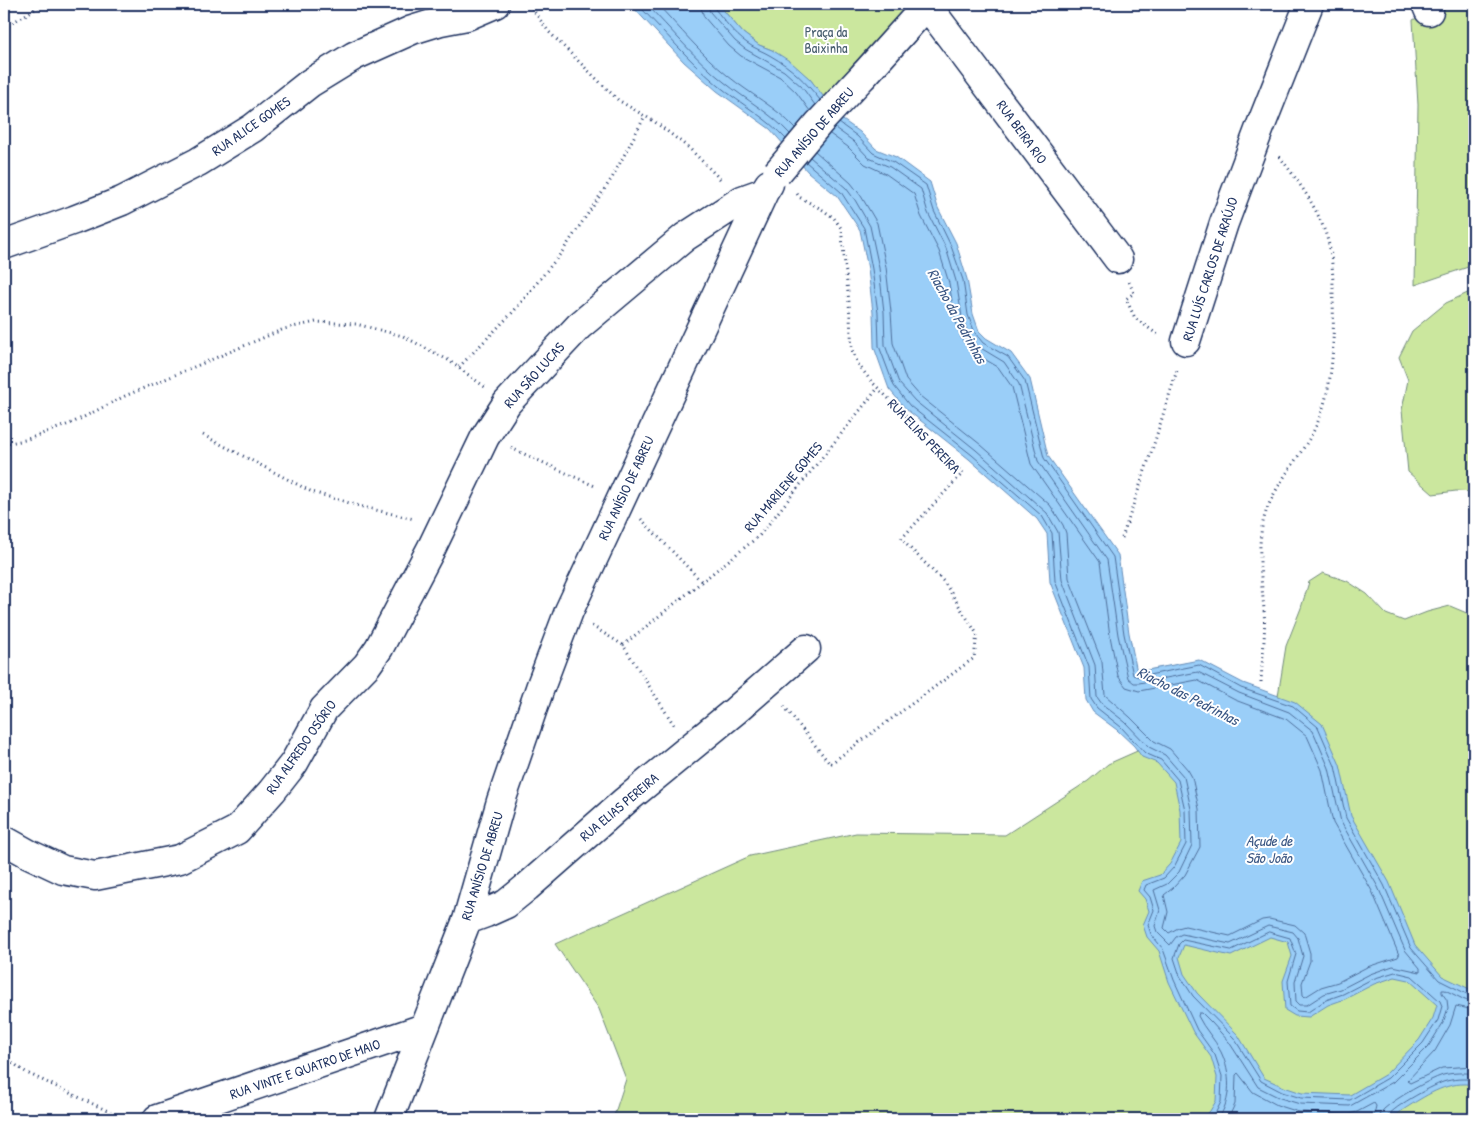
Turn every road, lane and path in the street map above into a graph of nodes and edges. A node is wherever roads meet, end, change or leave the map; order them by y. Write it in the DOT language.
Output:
graph roads {
  1 [pos="43,4"];
  2 [pos="495,4"];
  3 [pos="529,4"];
  4 [pos="927,4"];
  5 [pos="1310,4"];
  6 [pos="4,28"];
  7 [pos="645,116"];
  8 [pos="1259,130"];
  9 [pos="769,189"];
  10 [pos="4,245"];
  11 [pos="1118,260"];
  12 [pos="1186,341"];
  13 [pos="458,367"];
  14 [pos="878,388"];
  15 [pos="507,402"];
  16 [pos="203,435"];
  17 [pos="4,444"];
  18 [pos="442,525"];
  19 [pos="1122,538"];
  20 [pos="569,611"];
  21 [pos="388,632"];
  22 [pos="623,644"];
  23 [pos="806,649"];
  24 [pos="1261,682"];
  25 [pos="766,684"];
  26 [pos="689,749"];
  27 [pos="4,840"];
  28 [pos="467,920"];
  29 [pos="424,1028"];
  30 [pos="4,1057"];
  31 [pos="125,1119"];
  32 [pos="158,1119"];
  33 [pos="389,1119"];
  1 -- 6 [label="path"];
  2 -- 10 [label="street, RUA ALICE GOMES"];
  3 -- 7 [label="path, RUA ELIAS PEREIRA"];
  4 -- 9 [label="street, RUA ANÍSIO DE ABREU, bridge"];
  4 -- 11 [label="street, RUA BEIRA RIO"];
  5 -- 8 [label="street, RUA LUÍS CARLOS DE ARAÚJO"];
  7 -- 9 [label="path, RUA ELIAS PEREIRA"];
  7 -- 13 [label="path"];
  8 -- 12 [label="street, RUA LUÍS CARLOS DE ARAÚJO"];
  8 -- 24 [label="path"];
  9 -- 14 [label="path, RUA ELIAS PEREIRA"];
  9 -- 15 [label="street, RUA SÃO LUCAS"];
  9 -- 20 [label="street, RUA ANÍSIO DE ABREU"];
  11 -- 12 [label="path"];
  12 -- 19 [label="path, RUA LUÍS CARLOS DE ARAÚJO"];
  13 -- 15 [label="path"];
  13 -- 17 [label="path"];
  14 -- 22 [label="path, RUA MARILENE GOMES"];
  14 -- 25 [label="path, RUA ELIAS PEREIRA"];
  15 -- 18 [label="street, RUA SÃO LUCAS"];
  16 -- 18 [label="path"];
  18 -- 21 [label="street, RUA SÃO LUCAS"];
  20 -- 22 [label="path"];
  20 -- 28 [label="street, RUA ANÍSIO DE ABREU"];
  21 -- 27 [label="street, RUA ALFREDO OSÓRIO"];
  22 -- 26 [label="path"];
  23 -- 25 [label="street, RUA ELIAS PEREIRA"];
  25 -- 26 [label="street, RUA ELIAS PEREIRA"];
  26 -- 28 [label="street, RUA ELIAS PEREIRA"];
  28 -- 29 [label="street, RUA ANÍSIO DE ABREU"];
  29 -- 32 [label="street, RUA VINTE E QUATRO DE MAIO"];
  29 -- 33 [label="street, RUA ANÍSIO DE ABREU"];
  30 -- 31 [label="path"];
}
